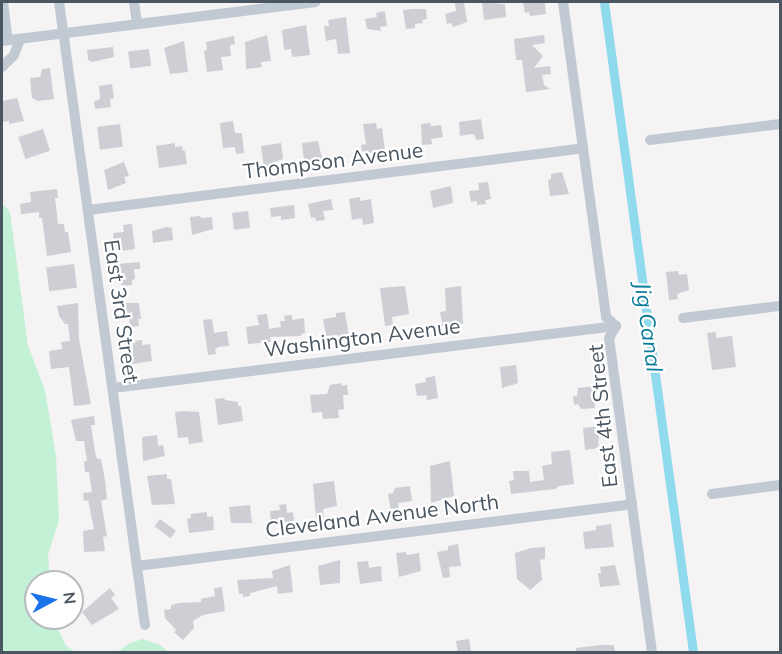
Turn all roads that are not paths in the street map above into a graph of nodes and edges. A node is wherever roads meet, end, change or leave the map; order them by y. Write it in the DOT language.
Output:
graph roads {
  1 [pos="3,2"];
  2 [pos="59,2"];
  3 [pos="134,2"];
  4 [pos="316,2"];
  5 [pos="563,2"];
  6 [pos="137,23"];
  7 [pos="63,32"];
  8 [pos="10,40"];
  9 [pos="2,67"];
  10 [pos="780,124"];
  11 [pos="650,140"];
  12 [pos="583,148"];
  13 [pos="88,210"];
  14 [pos="780,306"];
  15 [pos="683,318"];
  16 [pos="616,326"];
  17 [pos="113,388"];
  18 [pos="780,485"];
  19 [pos="712,494"];
  20 [pos="632,504"];
  21 [pos="136,566"];
  22 [pos="145,626"];
  23 [pos="652,652"];
  1 -- 8 [label="street"];
  2 -- 7 [label="street, East 3rd Street"];
  3 -- 6 [label="street"];
  4 -- 6 [label="street"];
  5 -- 12 [label="street, East 4th Street"];
  6 -- 7 [label="street"];
  7 -- 8 [label="street"];
  7 -- 13 [label="street, East 3rd Street"];
  8 -- 9 [label="street"];
  10 -- 11 [label="street"];
  12 -- 13 [label="street, Thompson Avenue"];
  12 -- 16 [label="street, East 4th Street"];
  13 -- 17 [label="street, East 3rd Street"];
  14 -- 15 [label="street"];
  16 -- 17 [label="street, Washington Avenue"];
  16 -- 20 [label="street, East 4th Street"];
  17 -- 21 [label="street, East 3rd Street"];
  18 -- 19 [label="street"];
  20 -- 21 [label="street, Cleveland Avenue North"];
  20 -- 23 [label="street, East 4th Street"];
  21 -- 22 [label="street, East 3rd Street"];
}
